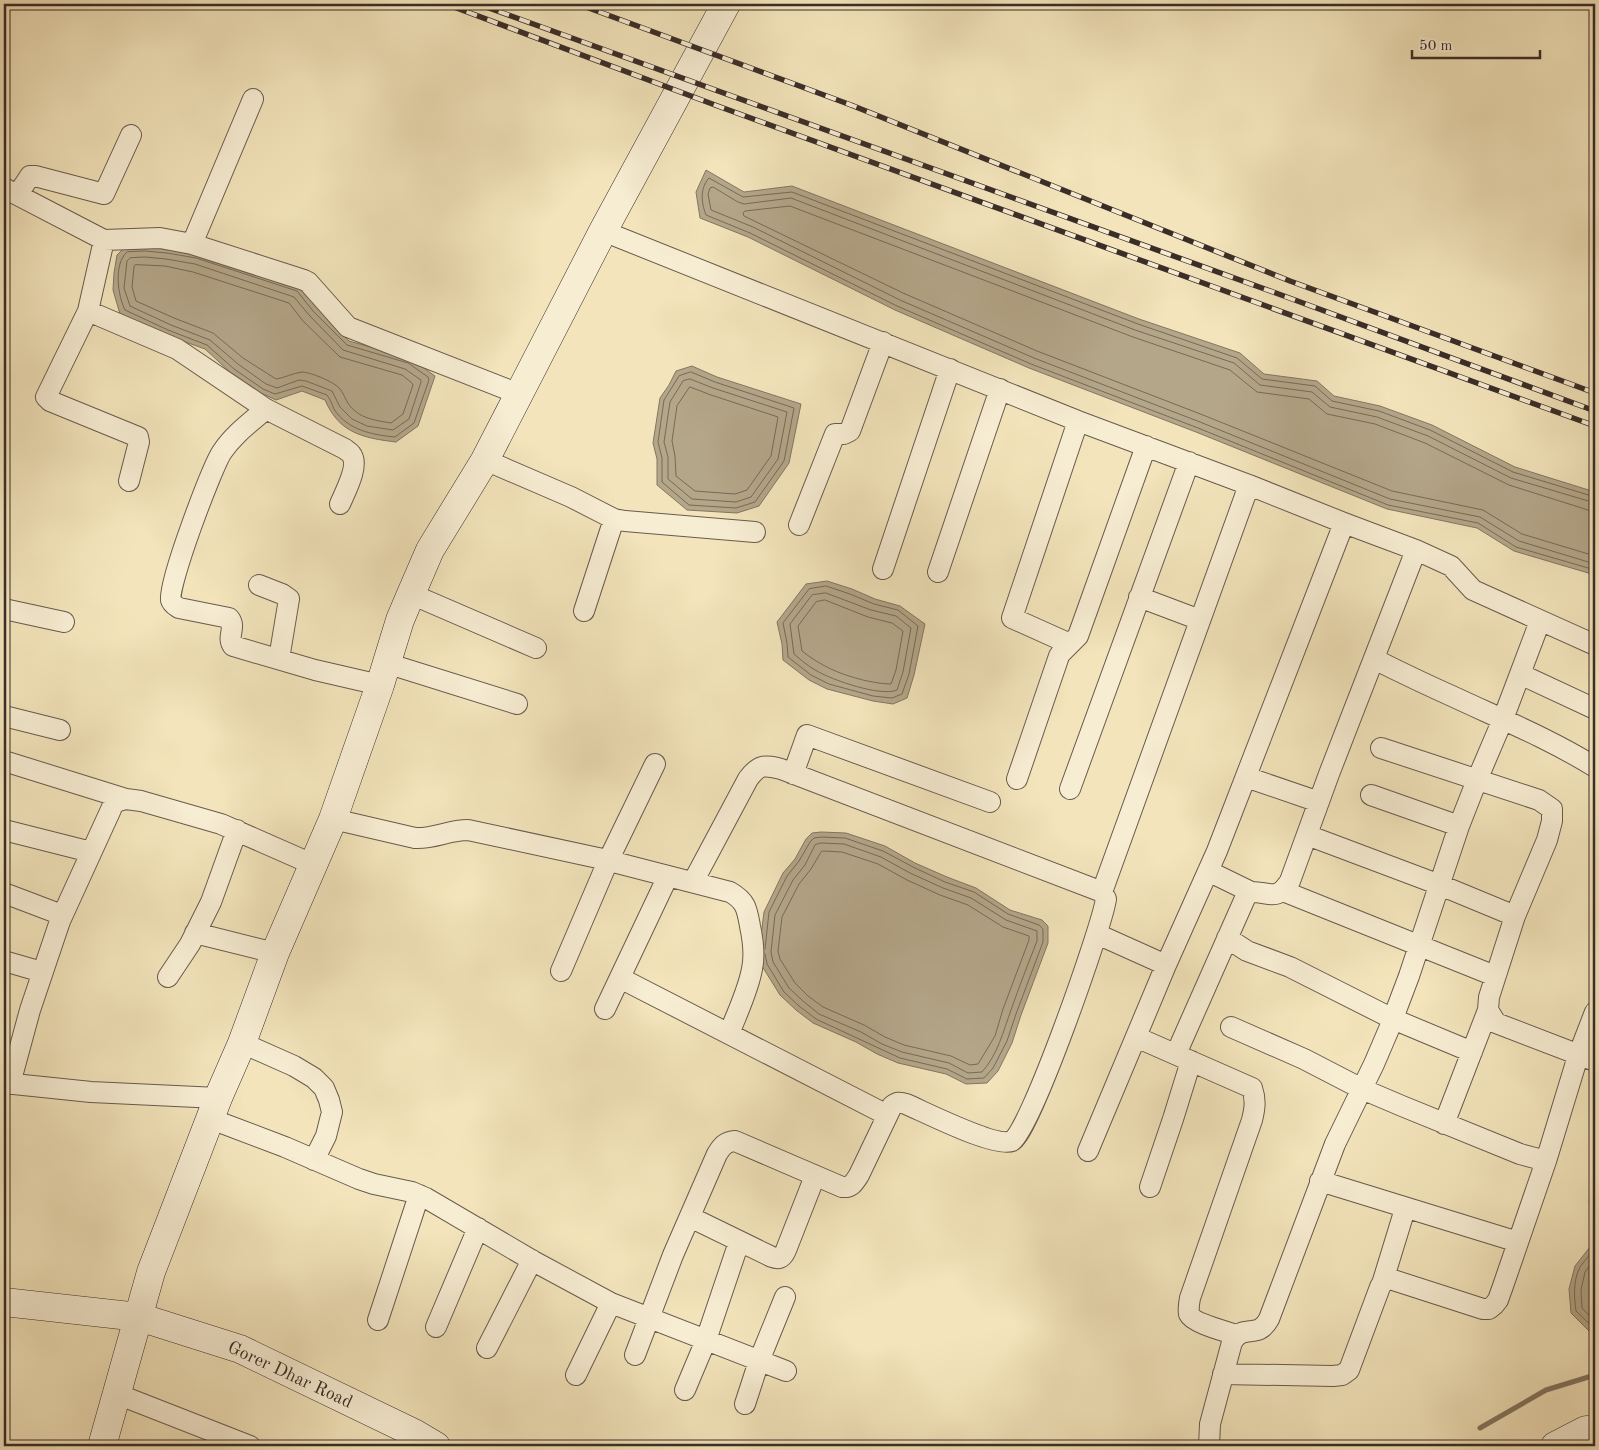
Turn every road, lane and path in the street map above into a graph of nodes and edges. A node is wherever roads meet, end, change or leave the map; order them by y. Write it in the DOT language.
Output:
graph roads {
  1 [pos="726,4"];
  2 [pos="254,100"];
  3 [pos="131,135"];
  4 [pos="11,191"];
  5 [pos="603,231"];
  6 [pos="104,240"];
  7 [pos="192,244"];
  8 [pos="88,311"];
  9 [pos="883,342"];
  10 [pos="950,369"];
  11 [pos="1000,388"];
  12 [pos="519,394"];
  13 [pos="266,409"];
  14 [pos="1078,421"];
  15 [pos="1146,446"];
  16 [pos="485,460"];
  17 [pos="1189,462"];
  18 [pos="129,481"];
  19 [pos="1249,485"];
  20 [pos="340,504"];
  21 [pos="614,519"];
  22 [pos="1344,523"];
  23 [pos="799,525"];
  24 [pos="756,532"];
  25 [pos="1416,550"];
  26 [pos="883,569"];
  27 [pos="938,572"];
  28 [pos="259,585"];
  29 [pos="411,594"];
  30 [pos="1139,597"];
  31 [pos="4,609"];
  32 [pos="584,611"];
  33 [pos="1200,620"];
  34 [pos="1540,621"];
  35 [pos="64,622"];
  36 [pos="1070,644"];
  37 [pos="1595,645"];
  38 [pos="536,648"];
  39 [pos="1374,659"];
  40 [pos="279,660"];
  41 [pos="383,674"];
  42 [pos="1520,674"];
  43 [pos="517,704"];
  44 [pos="1595,709"];
  45 [pos="4,716"];
  46 [pos="1503,719"];
  47 [pos="60,730"];
  48 [pos="1381,748"];
  49 [pos="4,761"];
  50 [pos="655,764"];
  51 [pos="1595,767"];
  52 [pos="794,774"];
  53 [pos="1246,777"];
  54 [pos="1017,779"];
  55 [pos="1476,780"];
  56 [pos="1070,789"];
  57 [pos="1371,795"];
  58 [pos="126,799"];
  59 [pos="990,802"];
  60 [pos="1319,802"];
  61 [pos="332,819"];
  62 [pos="1459,826"];
  63 [pos="4,830"];
  64 [pos="237,830"];
  65 [pos="1307,835"];
  66 [pos="91,852"];
  67 [pos="608,861"];
  68 [pos="312,864"];
  69 [pos="1208,871"];
  70 [pos="668,876"];
  71 [pos="692,882"];
  72 [pos="1440,885"];
  73 [pos="1283,891"];
  74 [pos="4,892"];
  75 [pos="1102,892"];
  76 [pos="1251,892"];
  77 [pos="62,915"];
  78 [pos="1515,916"];
  79 [pos="195,933"];
  80 [pos="1097,934"];
  81 [pos="1227,938"];
  82 [pos="1420,945"];
  83 [pos="275,953"];
  84 [pos="4,961"];
  85 [pos="1166,965"];
  86 [pos="561,971"];
  87 [pos="42,972"];
  88 [pos="1495,976"];
  89 [pos="168,977"];
  90 [pos="620,978"];
  91 [pos="605,1009"];
  92 [pos="1488,1010"];
  93 [pos="1595,1012"];
  94 [pos="1393,1018"];
  95 [pos="1231,1027"];
  96 [pos="729,1034"];
  97 [pos="1136,1037"];
  98 [pos="242,1043"];
  99 [pos="1472,1052"];
  100 [pos="1183,1058"];
  101 [pos="1587,1059"];
  102 [pos="7,1084"];
  103 [pos="1362,1089"];
  104 [pos="215,1108"];
  105 [pos="888,1115"];
  106 [pos="1444,1124"];
  107 [pos="1088,1151"];
  108 [pos="314,1160"];
  109 [pos="1546,1161"];
  110 [pos="815,1176"];
  111 [pos="1320,1181"];
  112 [pos="1150,1187"];
  113 [pos="420,1195"];
  114 [pos="1405,1209"];
  115 [pos="690,1217"];
  116 [pos="478,1228"];
  117 [pos="739,1242"];
  118 [pos="1518,1242"];
  119 [pos="532,1260"];
  120 [pos="1382,1284"];
  121 [pos="785,1297"];
  122 [pos="4,1302"];
  123 [pos="611,1303"];
  124 [pos="139,1317"];
  125 [pos="650,1319"];
  126 [pos="378,1320"];
  127 [pos="436,1327"];
  128 [pos="1236,1335"];
  129 [pos="706,1340"];
  130 [pos="487,1348"];
  131 [pos="635,1356"];
  132 [pos="759,1360"];
  133 [pos="786,1371"];
  134 [pos="1223,1374"];
  135 [pos="576,1375"];
  136 [pos="685,1390"];
  137 [pos="117,1394"];
  138 [pos="745,1404"];
  139 [pos="1595,1431"];
  140 [pos="102,1446"];
  141 [pos="250,1446"];
  142 [pos="436,1446"];
  143 [pos="1209,1446"];
  144 [pos="1555,1446"];
  1 -- 5 [label="street"];
  2 -- 7 [label="street"];
  3 -- 4 [label="street"];
  4 -- 6 [label="street"];
  5 -- 9 [label="street"];
  5 -- 12 [label="street"];
  6 -- 7 [label="street"];
  6 -- 8 [label="street"];
  7 -- 12 [label="street"];
  8 -- 13 [label="street"];
  8 -- 18 [label="street"];
  9 -- 10 [label="street"];
  9 -- 23 [label="street"];
  10 -- 11 [label="street"];
  10 -- 26 [label="street"];
  11 -- 14 [label="street"];
  11 -- 27 [label="street"];
  12 -- 16 [label="street"];
  13 -- 20 [label="street"];
  13 -- 40 [label="street"];
  14 -- 15 [label="street"];
  14 -- 36 [label="street"];
  15 -- 17 [label="street"];
  15 -- 36 [label="street"];
  16 -- 21 [label="street"];
  16 -- 29 [label="street"];
  17 -- 19 [label="street"];
  17 -- 30 [label="street"];
  19 -- 22 [label="street"];
  19 -- 33 [label="street"];
  21 -- 24 [label="street"];
  21 -- 32 [label="street"];
  22 -- 25 [label="street"];
  22 -- 53 [label="street"];
  25 -- 34 [label="street"];
  25 -- 39 [label="street"];
  28 -- 40 [label="street"];
  29 -- 38 [label="street"];
  29 -- 41 [label="street"];
  30 -- 33 [label="street"];
  30 -- 56 [label="street"];
  31 -- 35 [label="street"];
  33 -- 75 [label="street"];
  34 -- 37 [label="street"];
  34 -- 42 [label="street"];
  36 -- 54 [label="street"];
  39 -- 46 [label="street"];
  39 -- 60 [label="street"];
  40 -- 41 [label="street"];
  41 -- 43 [label="street"];
  41 -- 61 [label="street"];
  42 -- 44 [label="street"];
  42 -- 46 [label="street"];
  45 -- 47 [label="street"];
  46 -- 51 [label="street"];
  46 -- 55 [label="street"];
  48 -- 55 [label="street"];
  49 -- 58 [label="street"];
  50 -- 67 [label="street"];
  52 -- 59 [label="street"];
  52 -- 71 [label="street"];
  52 -- 75 [label="street"];
  53 -- 60 [label="street"];
  53 -- 69 [label="street"];
  55 -- 62 [label="street"];
  55 -- 78 [label="street"];
  57 -- 62 [label="street"];
  58 -- 64 [label="street"];
  58 -- 66 [label="street"];
  60 -- 65 [label="street"];
  61 -- 67 [label="street"];
  61 -- 68 [label="street"];
  62 -- 72 [label="street"];
  63 -- 66 [label="street"];
  64 -- 68 [label="street"];
  64 -- 79 [label="street"];
  65 -- 72 [label="street"];
  65 -- 73 [label="street"];
  66 -- 77 [label="street"];
  67 -- 70 [label="street"];
  67 -- 86 [label="street"];
  68 -- 83 [label="street"];
  69 -- 76 [label="street"];
  69 -- 85 [label="street"];
  70 -- 71 [label="street"];
  70 -- 90 [label="street"];
  71 -- 96 [label="street"];
  72 -- 78 [label="street"];
  72 -- 82 [label="street"];
  73 -- 76 [label="street"];
  73 -- 82 [label="street"];
  74 -- 77 [label="street"];
  75 -- 80 [label="street"];
  76 -- 81 [label="street"];
  77 -- 87 [label="street"];
  78 -- 88 [label="street"];
  79 -- 83 [label="street"];
  79 -- 89 [label="street"];
  80 -- 85 [label="street"];
  80 -- 105 [label="street"];
  81 -- 94 [label="street"];
  81 -- 100 [label="street"];
  82 -- 88 [label="street"];
  82 -- 94 [label="street"];
  83 -- 98 [label="street"];
  84 -- 87 [label="street"];
  85 -- 97 [label="street"];
  87 -- 102 [label="street"];
  88 -- 92 [label="street"];
  90 -- 91 [label="street"];
  90 -- 96 [label="street"];
  92 -- 99 [label="street"];
  92 -- 101 [label="street"];
  93 -- 101 [label="street"];
  94 -- 99 [label="street"];
  94 -- 103 [label="street"];
  95 -- 103 [label="street"];
  96 -- 105 [label="street"];
  97 -- 100 [label="street"];
  97 -- 107 [label="street"];
  98 -- 104 [label="street"];
  98 -- 108 [label="street"];
  99 -- 106 [label="street"];
  100 -- 112 [label="street"];
  100 -- 128 [label="street"];
  101 -- 109 [label="street"];
  102 -- 104 [label="street"];
  103 -- 106 [label="street"];
  103 -- 111 [label="street"];
  104 -- 108 [label="street"];
  104 -- 124 [label="street"];
  105 -- 110 [label="street"];
  106 -- 109 [label="street"];
  108 -- 113 [label="street"];
  109 -- 118 [label="street"];
  110 -- 115 [label="street"];
  110 -- 117 [label="street"];
  111 -- 114 [label="street"];
  111 -- 128 [label="street"];
  113 -- 116 [label="street"];
  113 -- 126 [label="street"];
  114 -- 118 [label="street"];
  114 -- 120 [label="street"];
  115 -- 117 [label="street"];
  115 -- 125 [label="street"];
  116 -- 119 [label="street"];
  116 -- 127 [label="street"];
  117 -- 129 [label="street"];
  118 -- 120 [label="street"];
  119 -- 123 [label="street"];
  119 -- 130 [label="street"];
  120 -- 134 [label="street"];
  121 -- 132 [label="street"];
  122 -- 124 [label="street, Gorer Dhar Road"];
  123 -- 125 [label="street"];
  123 -- 135 [label="street"];
  124 -- 137 [label="street"];
  124 -- 142 [label="street, Gorer Dhar Road"];
  125 -- 129 [label="street"];
  125 -- 131 [label="street"];
  128 -- 134 [label="street"];
  129 -- 132 [label="street"];
  129 -- 136 [label="street"];
  132 -- 133 [label="street"];
  132 -- 138 [label="street"];
  134 -- 143 [label="street"];
  137 -- 140 [label="street"];
  137 -- 141 [label="street"];
  139 -- 144 [label="street"];
}
